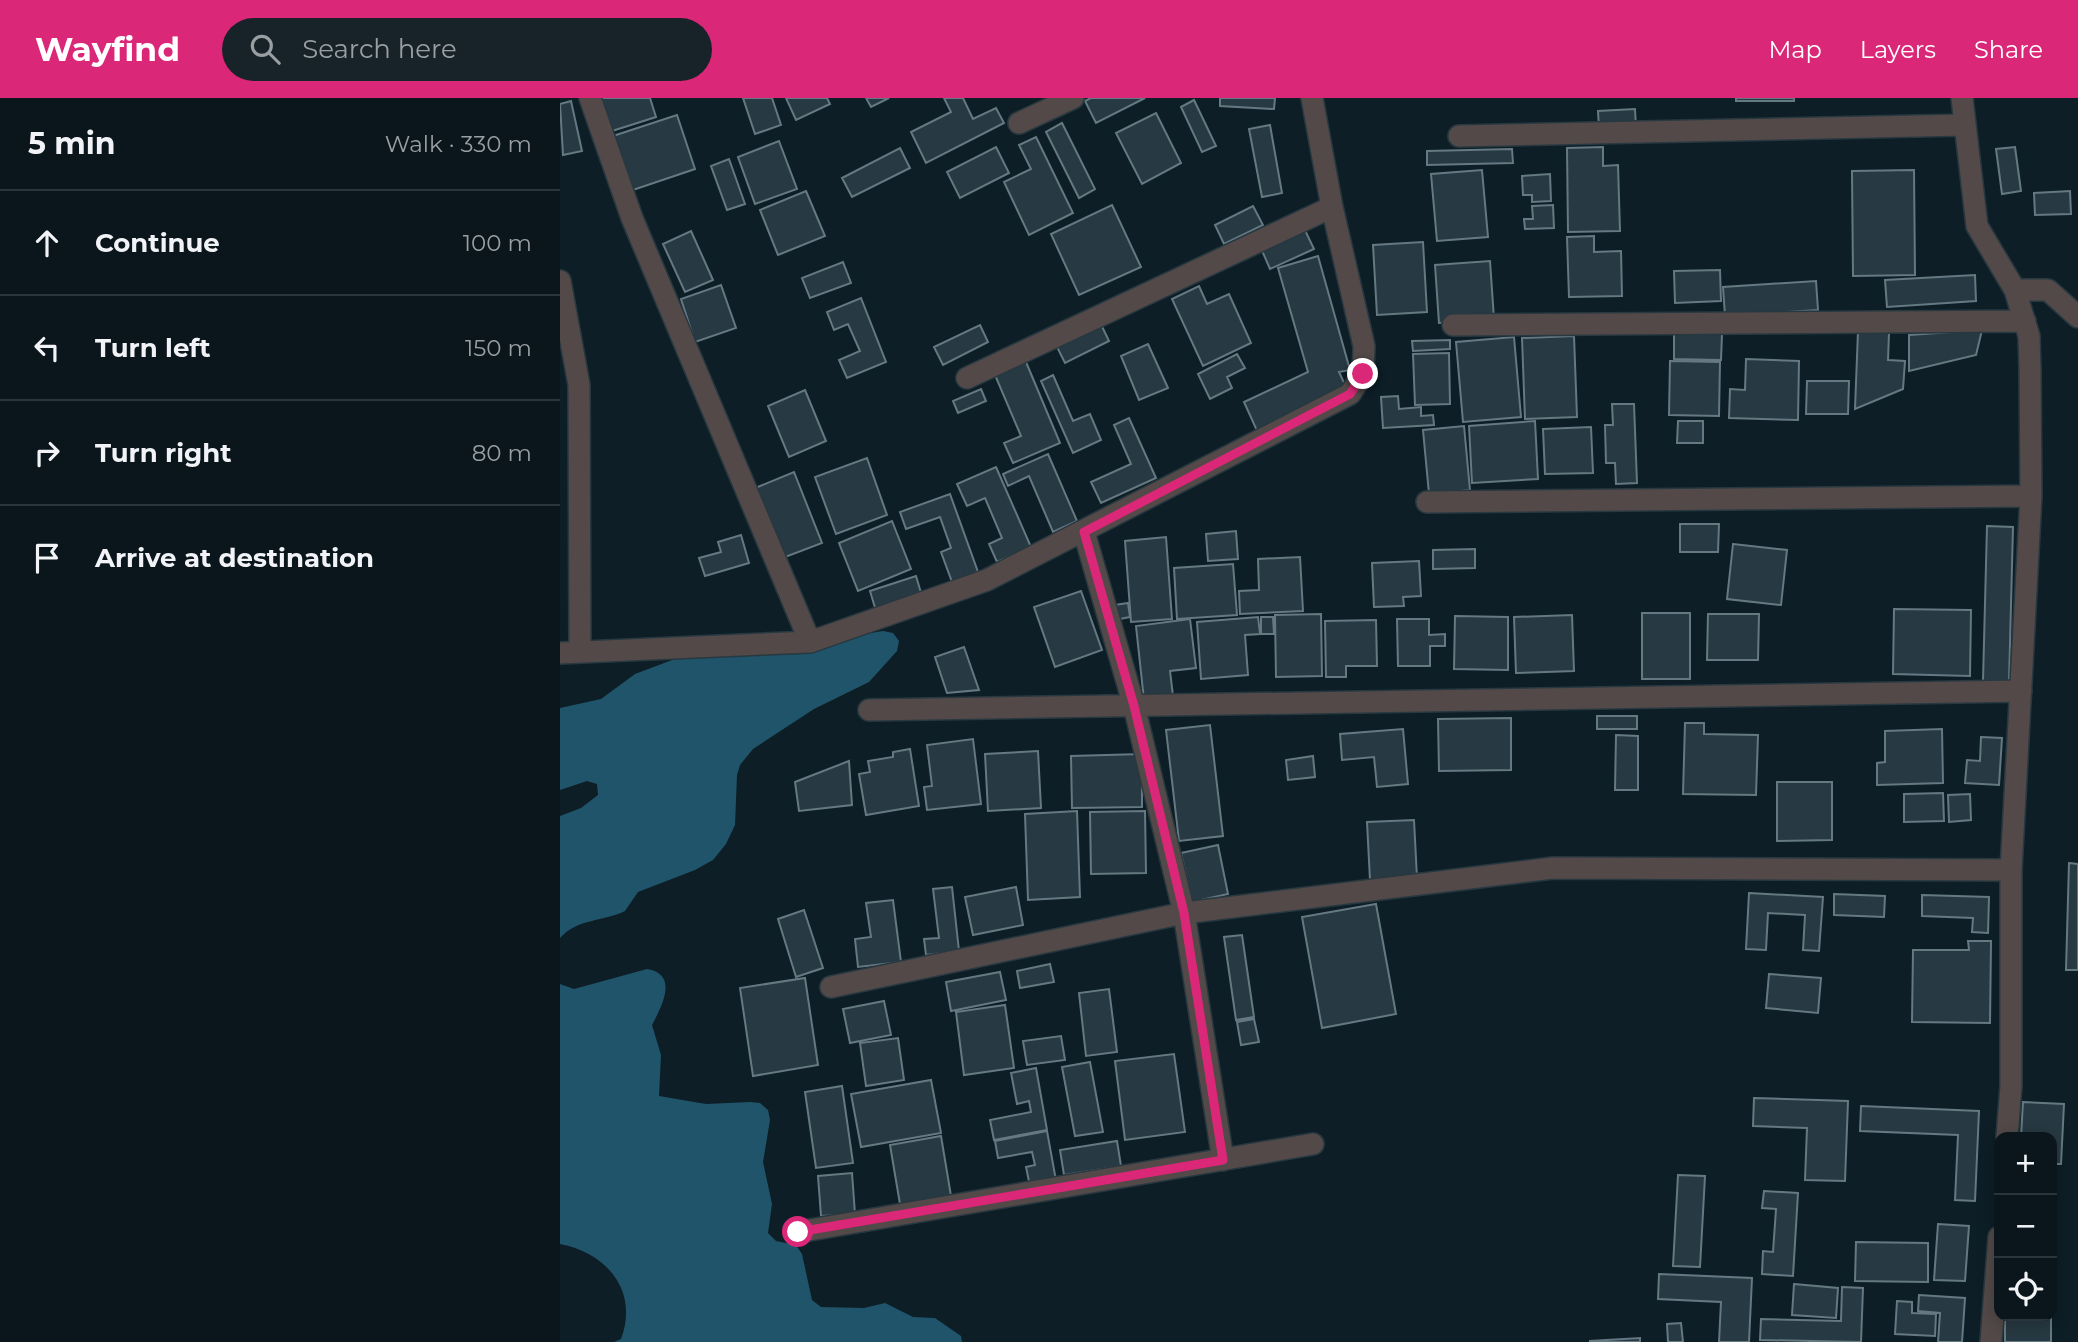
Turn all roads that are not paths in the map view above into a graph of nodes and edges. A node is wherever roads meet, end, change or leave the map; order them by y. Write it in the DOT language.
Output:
graph roads {
  1 [pos="590,98"];
  2 [pos="1073,98"];
  3 [pos="1312,98"];
  4 [pos="1962,98"];
  5 [pos="1019,123"];
  6 [pos="1964,125"];
  7 [pos="1459,136"];
  8 [pos="1332,207"];
  9 [pos="560,281"];
  10 [pos="2015,290"];
  11 [pos="2078,317"];
  12 [pos="2025,321"];
  13 [pos="1453,325"];
  14 [pos="967,378"];
  15 [pos="2031,496"];
  16 [pos="1427,502"];
  17 [pos="1084,532"];
  18 [pos="810,642"];
  19 [pos="570,652"];
  20 [pos="2021,691"];
  21 [pos="1134,706"];
  22 [pos="869,710"];
  23 [pos="2011,870"];
  24 [pos="1184,913"];
  25 [pos="831,988"];
  26 [pos="2007,1132"];
  27 [pos="1312,1144"];
  28 [pos="1223,1160"];
  29 [pos="798,1232"];
  30 [pos="1997,1258"];
  31 [pos="1991,1342"];
  1 -- 18 [label="street"];
  2 -- 5 [label="street"];
  3 -- 8 [label="street"];
  4 -- 6 [label="street"];
  6 -- 7 [label="street"];
  6 -- 10 [label="street"];
  8 -- 14 [label="street"];
  8 -- 17 [label="street"];
  9 -- 19 [label="street"];
  10 -- 11 [label="street"];
  10 -- 12 [label="street"];
  12 -- 13 [label="street"];
  12 -- 15 [label="street"];
  15 -- 16 [label="street"];
  15 -- 20 [label="street"];
  17 -- 18 [label="street"];
  17 -- 21 [label="street"];
  18 -- 19 [label="street"];
  20 -- 21 [label="street"];
  20 -- 23 [label="street"];
  21 -- 22 [label="street"];
  21 -- 24 [label="street"];
  23 -- 24 [label="street"];
  23 -- 26 [label="street"];
  24 -- 25 [label="street"];
  24 -- 28 [label="street"];
  27 -- 28 [label="street"];
  28 -- 29 [label="street"];
  30 -- 31 [label="street"];
}
